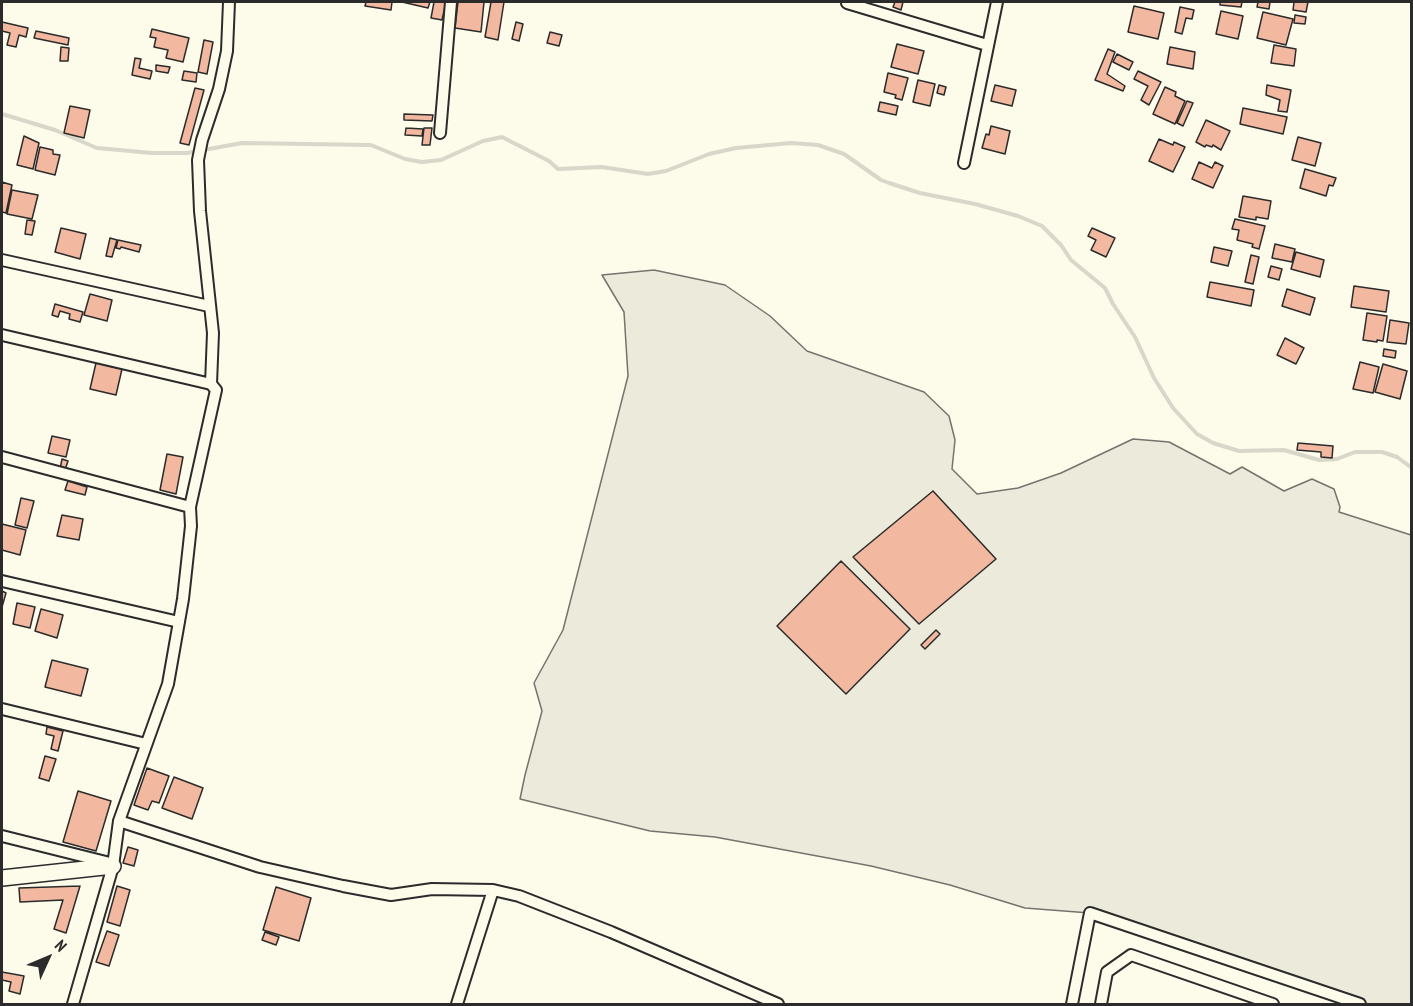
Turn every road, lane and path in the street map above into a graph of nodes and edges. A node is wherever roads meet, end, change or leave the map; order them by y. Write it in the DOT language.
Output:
graph roads {
  1 [pos="229,2"];
  2 [pos="451,2"];
  3 [pos="997,2"];
  4 [pos="847,3"];
  5 [pos="987,45"];
  6 [pos="440,133"];
  7 [pos="964,163"];
  8 [pos="2,260"];
  9 [pos="209,306"];
  10 [pos="2,335"];
  11 [pos="210,384"];
  12 [pos="2,457"];
  13 [pos="190,507"];
  14 [pos="2,581"];
  15 [pos="179,622"];
  16 [pos="2,709"];
  17 [pos="146,744"];
  18 [pos="119,822"];
  19 [pos="2,836"];
  20 [pos="113,865"];
  21 [pos="2,878"];
  22 [pos="493,890"];
  23 [pos="74,1005"];
  24 [pos="457,1005"];
  25 [pos="778,1005"];
  26 [pos="1072,1005"];
  27 [pos="1101,1005"];
  28 [pos="1273,1005"];
  29 [pos="1360,1005"];
  1 -- 9 [label="street"];
  2 -- 6 [label="street"];
  3 -- 5 [label="street"];
  4 -- 5 [label="street"];
  5 -- 7 [label="street"];
  8 -- 9 [label="street"];
  9 -- 11 [label="street"];
  10 -- 11 [label="street"];
  11 -- 13 [label="street"];
  12 -- 13 [label="street"];
  13 -- 15 [label="street"];
  14 -- 15 [label="street"];
  15 -- 17 [label="street"];
  16 -- 17 [label="street"];
  17 -- 18 [label="street"];
  18 -- 20 [label="street"];
  18 -- 22 [label="street"];
  19 -- 20 [label="street"];
  20 -- 21 [label="street"];
  20 -- 23 [label="street"];
  22 -- 24 [label="street"];
  22 -- 25 [label="street"];
  26 -- 29 [label="street"];
  27 -- 28 [label="street"];
}
